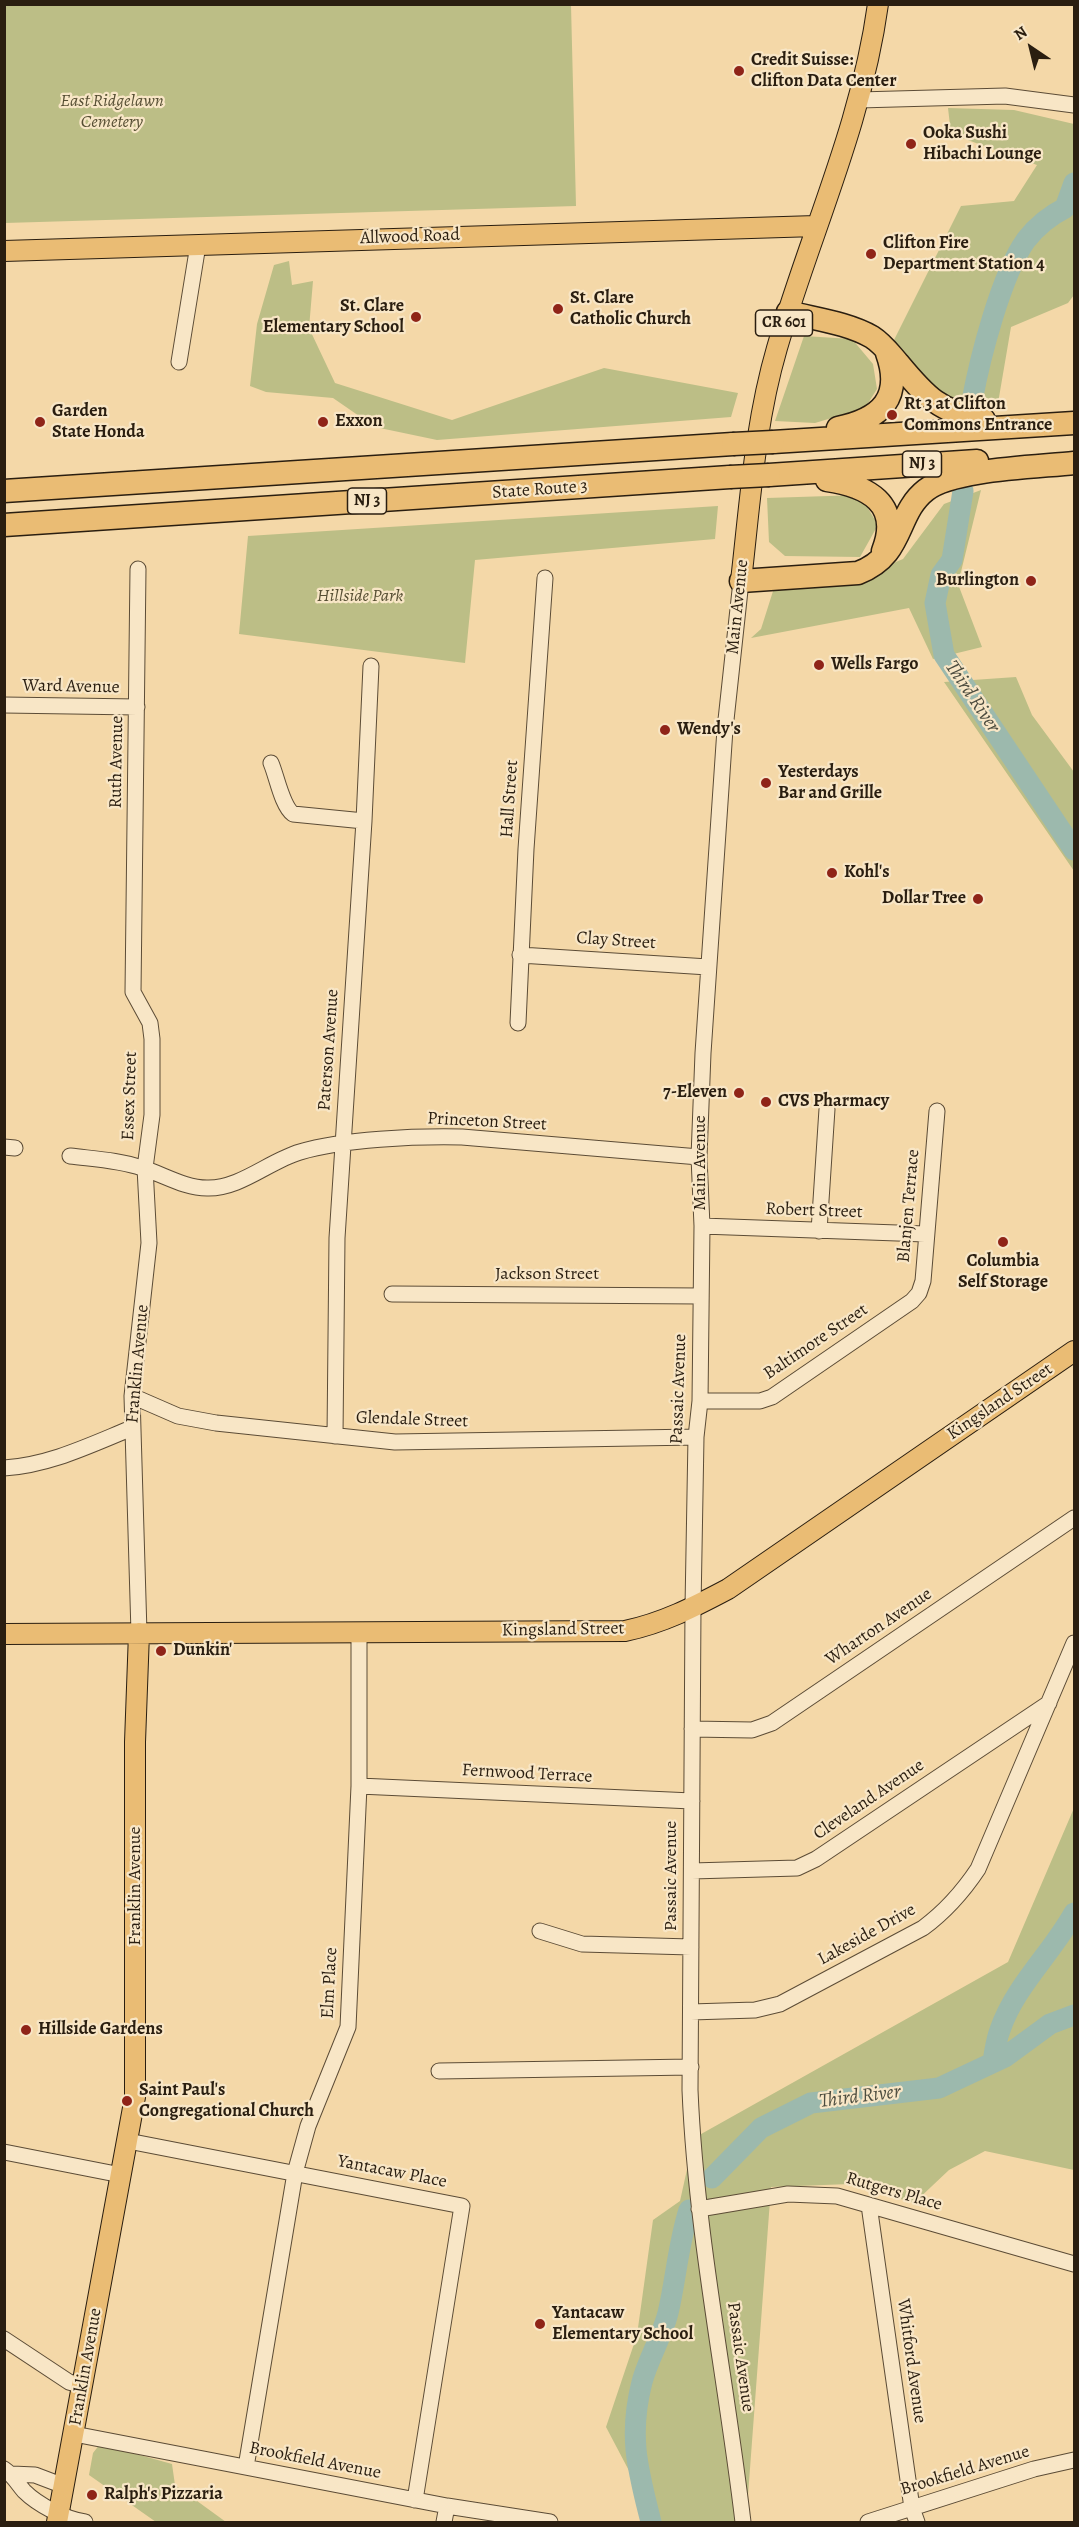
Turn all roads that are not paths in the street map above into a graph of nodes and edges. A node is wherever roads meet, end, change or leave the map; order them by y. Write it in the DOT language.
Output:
graph roads {
  1 [pos="878,4"];
  2 [pos="859,100"];
  3 [pos="1074,105"];
  4 [pos="816,226"];
  5 [pos="198,245"];
  6 [pos="4,251"];
  7 [pos="788,312"];
  8 [pos="886,348"];
  9 [pos="179,362"];
  10 [pos="1074,423"];
  11 [pos="1019,426"];
  12 [pos="773,441"];
  13 [pos="1074,453"];
  14 [pos="1074,463"];
  15 [pos="769,475"];
  16 [pos="4,492"];
  17 [pos="4,525"];
  18 [pos="872,567"];
  19 [pos="138,569"];
  20 [pos="545,578"];
  21 [pos="741,581"];
  22 [pos="370,666"];
  23 [pos="4,705"];
  24 [pos="137,707"];
  25 [pos="271,763"];
  26 [pos="364,821"];
  27 [pos="134,955"];
  28 [pos="520,955"];
  29 [pos="708,967"];
  30 [pos="518,1023"];
  31 [pos="827,1109"];
  32 [pos="937,1111"];
  33 [pos="342,1145"];
  34 [pos="70,1156"];
  35 [pos="699,1157"];
  36 [pos="145,1168"];
  37 [pos="702,1226"];
  38 [pos="819,1230"];
  39 [pos="925,1234"];
  40 [pos="149,1243"];
  41 [pos="392,1294"];
  42 [pos="701,1296"];
  43 [pos="912,1301"];
  44 [pos="1074,1351"];
  45 [pos="132,1396"];
  46 [pos="700,1401"];
  47 [pos="132,1428"];
  48 [pos="335,1436"];
  49 [pos="696,1437"];
  50 [pos="4,1468"];
  51 [pos="1074,1518"];
  52 [pos="693,1607"];
  53 [pos="359,1632"];
  54 [pos="139,1633"];
  55 [pos="4,1634"];
  56 [pos="1074,1643"];
  57 [pos="1049,1703"];
  58 [pos="693,1729"];
  59 [pos="359,1786"];
  60 [pos="692,1801"];
  61 [pos="692,1871"];
  62 [pos="540,1931"];
  63 [pos="691,1947"];
  64 [pos="691,2012"];
  65 [pos="691,2067"];
  66 [pos="439,2071"];
  67 [pos="128,2141"];
  68 [pos="4,2152"];
  69 [pos="295,2173"];
  70 [pos="121,2175"];
  71 [pos="869,2205"];
  72 [pos="699,2210"];
  73 [pos="1074,2264"];
  74 [pos="4,2339"];
  75 [pos="83,2386"];
  76 [pos="74,2434"];
  77 [pos="1074,2460"];
  78 [pos="246,2467"];
  79 [pos="8,2472"];
  80 [pos="63,2486"];
  81 [pos="415,2500"];
  82 [pos="447,2506"];
  83 [pos="914,2515"];
  84 [pos="58,2518"];
  85 [pos="84,2523"];
  86 [pos="444,2523"];
  87 [pos="550,2523"];
  88 [pos="743,2523"];
  89 [pos="868,2523"];
  1 -- 2 [label="main road, Main Avenue / CR 601"];
  2 -- 3 [label="street"];
  2 -- 4 [label="main road, Main Avenue / CR 601"];
  4 -- 5 [label="main road, Allwood Road"];
  4 -- 7 [label="main road, Main Avenue / CR 601"];
  5 -- 6 [label="main road, Allwood Road"];
  5 -- 9 [label="street"];
  7 -- 8 [label="highway"];
  7 -- 21 [label="main road, Main Avenue / CR 601"];
  8 -- 11 [label="highway"];
  8 -- 12 [label="highway"];
  10 -- 11 [label="highway, State Route 3 / NJ 3"];
  11 -- 12 [label="highway, State Route 3 / NJ 3"];
  12 -- 16 [label="highway, State Route 3 / NJ 3, bridge"];
  13 -- 15 [label="highway, State Route 3 / NJ 3"];
  14 -- 18 [label="highway"];
  15 -- 17 [label="highway, State Route 3 / NJ 3, bridge"];
  15 -- 18 [label="highway"];
  18 -- 21 [label="highway"];
  19 -- 24 [label="street, Ruth Avenue"];
  20 -- 28 [label="street, Hall Street"];
  21 -- 29 [label="street, Main Avenue / CR 601"];
  22 -- 26 [label="street, Paterson Avenue"];
  23 -- 24 [label="street, Ward Avenue"];
  24 -- 27 [label="street, Ruth Avenue"];
  25 -- 26 [label="street"];
  26 -- 33 [label="street, Paterson Avenue"];
  27 -- 36 [label="street, Essex Street"];
  28 -- 29 [label="street, Clay Street"];
  28 -- 30 [label="street, Hall Street"];
  29 -- 35 [label="street, Main Avenue / CR 601"];
  31 -- 38 [label="street"];
  32 -- 39 [label="street, Blanjen Terrace"];
  33 -- 35 [label="street, Princeton Street"];
  33 -- 36 [label="street, Princeton Street"];
  33 -- 48 [label="street, Paterson Avenue"];
  34 -- 36 [label="street, Princeton Street"];
  35 -- 37 [label="street, Main Avenue / CR 601"];
  36 -- 40 [label="street, Essex Street"];
  37 -- 38 [label="street, Robert Street"];
  37 -- 42 [label="street, Passaic Avenue"];
  38 -- 39 [label="street, Robert Street"];
  39 -- 43 [label="street, Blanjen Terrace"];
  40 -- 45 [label="street, Franklin Avenue"];
  41 -- 42 [label="street, Jackson Street"];
  42 -- 46 [label="street, Passaic Avenue"];
  43 -- 46 [label="street, Baltimore Street"];
  44 -- 52 [label="main road, Kingsland Street"];
  45 -- 47 [label="street, Franklin Avenue"];
  45 -- 48 [label="street, Glendale Street"];
  46 -- 49 [label="street, Passaic Avenue"];
  47 -- 50 [label="street"];
  47 -- 54 [label="street, Franklin Avenue"];
  48 -- 49 [label="street, Glendale Street"];
  49 -- 52 [label="street, Passaic Avenue"];
  51 -- 58 [label="street, Wharton Avenue"];
  52 -- 53 [label="main road, Kingsland Street"];
  52 -- 58 [label="street, Passaic Avenue"];
  53 -- 54 [label="main road, Kingsland Street"];
  53 -- 59 [label="street, Elm Place"];
  54 -- 55 [label="main road, Kingsland Street"];
  54 -- 67 [label="main road, Franklin Avenue"];
  56 -- 57 [label="street, Lakeside Drive"];
  57 -- 61 [label="street, Cleveland Avenue"];
  57 -- 64 [label="street, Lakeside Drive"];
  58 -- 60 [label="street, Passaic Avenue"];
  59 -- 60 [label="street, Fernwood Terrace"];
  59 -- 69 [label="street, Elm Place"];
  60 -- 61 [label="street, Passaic Avenue"];
  61 -- 63 [label="street, Passaic Avenue"];
  62 -- 63 [label="street"];
  63 -- 64 [label="street, Passaic Avenue"];
  64 -- 65 [label="street, Passaic Avenue"];
  65 -- 66 [label="street"];
  65 -- 72 [label="street, Passaic Avenue"];
  67 -- 69 [label="street, Yantacaw Place"];
  67 -- 70 [label="main road, Franklin Avenue"];
  68 -- 70 [label="street"];
  69 -- 78 [label="street, Elm Place"];
  69 -- 81 [label="street, Yantacaw Place"];
  70 -- 75 [label="main road, Franklin Avenue"];
  71 -- 72 [label="street, Rutgers Place"];
  71 -- 73 [label="street, Rutgers Place"];
  71 -- 83 [label="street, Whitford Avenue"];
  72 -- 88 [label="street, Passaic Avenue"];
  74 -- 75 [label="street"];
  75 -- 76 [label="main road, Franklin Avenue"];
  76 -- 78 [label="street, Brookfield Avenue"];
  76 -- 80 [label="main road, Franklin Avenue"];
  77 -- 83 [label="street, Brookfield Avenue"];
  78 -- 81 [label="street, Brookfield Avenue"];
  79 -- 80 [label="street"];
  79 -- 84 [label="street"];
  80 -- 84 [label="main road, Franklin Avenue"];
  81 -- 82 [label="street, Brookfield Avenue"];
  82 -- 86 [label="street"];
  82 -- 87 [label="street, Brookfield Avenue"];
  83 -- 89 [label="street, Brookfield Avenue"];
  84 -- 85 [label="street"];
}
